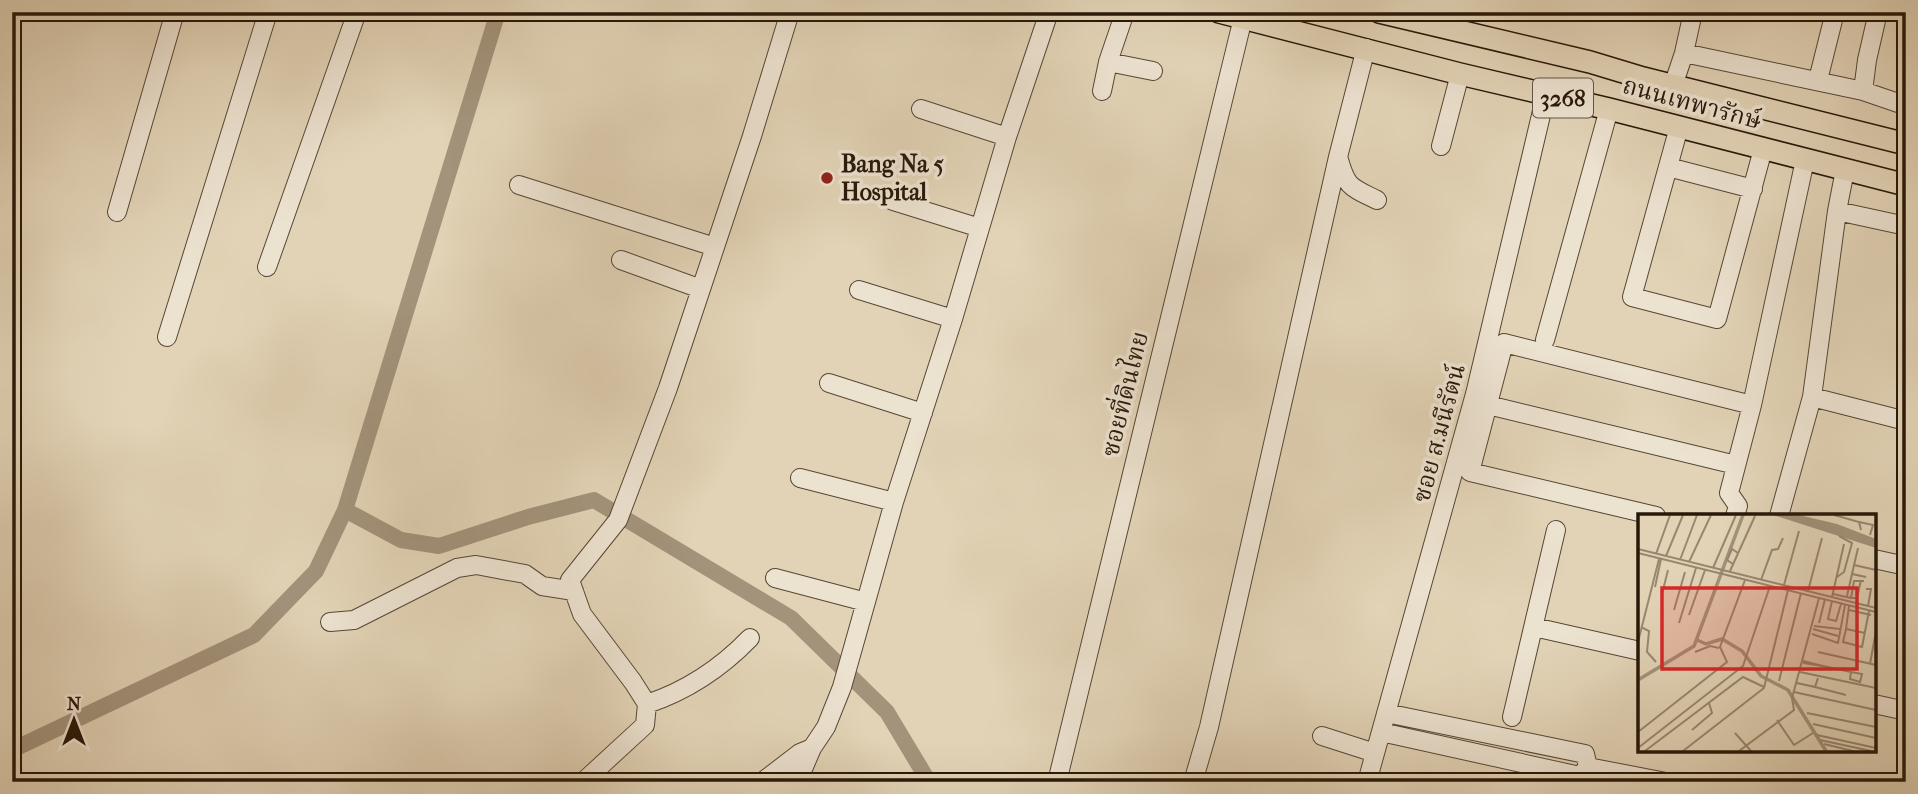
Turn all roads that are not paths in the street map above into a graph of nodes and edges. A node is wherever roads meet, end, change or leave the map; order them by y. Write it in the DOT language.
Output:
graph roads {
  1 [pos="175,12"];
  2 [pos="268,12"];
  3 [pos="357,12"];
  4 [pos="790,12"];
  5 [pos="1049,12"];
  6 [pos="1125,12"];
  7 [pos="1220,12"];
  8 [pos="1379,12"];
  9 [pos="1693,12"];
  10 [pos="1835,12"];
  11 [pos="1878,12"];
  12 [pos="1242,18"];
  13 [pos="1436,19"];
  14 [pos="1366,48"];
  15 [pos="1685,54"];
  16 [pos="1108,62"];
  17 [pos="1153,71"];
  18 [pos="1460,74"];
  19 [pos="1818,80"];
  20 [pos="1673,86"];
  21 [pos="1102,91"];
  22 [pos="1863,91"];
  23 [pos="1546,94"];
  24 [pos="1906,103"];
  25 [pos="921,109"];
  26 [pos="1609,109"];
  27 [pos="1679,127"];
  28 [pos="1007,137"];
  29 [pos="1906,144"];
  30 [pos="1441,146"];
  31 [pos="1763,149"];
  32 [pos="1338,157"];
  33 [pos="1805,160"];
  34 [pos="1668,167"];
  35 [pos="1845,170"];
  36 [pos="519,185"];
  37 [pos="1906,185"];
  38 [pos="1753,189"];
  39 [pos="1377,200"];
  40 [pos="892,201"];
  41 [pos="1837,211"];
  42 [pos="117,212"];
  43 [pos="1906,226"];
  44 [pos="980,228"];
  45 [pos="715,247"];
  46 [pos="621,260"];
  47 [pos="267,267"];
  48 [pos="701,289"];
  49 [pos="859,290"];
  50 [pos="953,319"];
  51 [pos="167,337"];
  52 [pos="1545,340"];
  53 [pos="829,383"];
  54 [pos="1812,397"];
  55 [pos="1488,405"];
  56 [pos="1752,405"];
  57 [pos="923,413"];
  58 [pos="1906,421"];
  59 [pos="1736,465"];
  60 [pos="800,478"];
  61 [pos="894,502"];
  62 [pos="1648,514"];
  63 [pos="1736,514"];
  64 [pos="1780,514"];
  65 [pos="1556,530"];
  66 [pos="1876,559"];
  67 [pos="1906,566"];
  68 [pos="775,578"];
  69 [pos="574,591"];
  70 [pos="866,602"];
  71 [pos="330,622"];
  72 [pos="1534,627"];
  73 [pos="750,638"];
  74 [pos="1638,651"];
  75 [pos="647,704"];
  76 [pos="1876,704"];
  77 [pos="1906,711"];
  78 [pos="1386,713"];
  79 [pos="1512,717"];
  80 [pos="1381,732"];
  81 [pos="1322,736"];
  82 [pos="812,748"];
  83 [pos="1375,753"];
  84 [pos="1588,766"];
  85 [pos="583,782"];
  86 [pos="762,782"];
  87 [pos="791,782"];
  88 [pos="1057,782"];
  89 [pos="1194,782"];
  90 [pos="1367,782"];
  91 [pos="1666,782"];
  1 -- 42 [label="street"];
  2 -- 51 [label="street"];
  3 -- 47 [label="street"];
  4 -- 45 [label="street"];
  5 -- 28 [label="street"];
  6 -- 16 [label="street"];
  7 -- 12 [label="main road, ถนนเทพารักษ์ / 3268"];
  8 -- 13 [label="main road, ถนนเทพารักษ์ / 3268"];
  9 -- 15 [label="street"];
  10 -- 19 [label="street"];
  11 -- 22 [label="street"];
  12 -- 14 [label="main road, ถนนเทพารักษ์ / 3268"];
  12 -- 88 [label="street, ซอยที่ดินไทย"];
  13 -- 20 [label="main road, ถนนเทพารักษ์ / 3268"];
  14 -- 18 [label="main road, ถนนเทพารักษ์ / 3268"];
  14 -- 32 [label="street"];
  15 -- 19 [label="street"];
  15 -- 20 [label="street"];
  16 -- 17 [label="street"];
  16 -- 21 [label="street"];
  18 -- 23 [label="main road, ถนนเทพารักษ์ / 3268"];
  18 -- 30 [label="street"];
  19 -- 22 [label="street"];
  20 -- 29 [label="main road, ถนนเทพารักษ์ / 3268"];
  22 -- 24 [label="street"];
  23 -- 26 [label="main road, ถนนเทพารักษ์ / 3268"];
  23 -- 78 [label="street, ซอย ส.มนีรัตน์"];
  25 -- 28 [label="street"];
  26 -- 27 [label="main road, ถนนเทพารักษ์ / 3268"];
  26 -- 52 [label="street"];
  27 -- 31 [label="main road, ถนนเทพารักษ์ / 3268"];
  27 -- 34 [label="street"];
  28 -- 44 [label="street"];
  31 -- 33 [label="main road, ถนนเทพารักษ์ / 3268"];
  31 -- 38 [label="street"];
  32 -- 39 [label="street"];
  32 -- 89 [label="street"];
  33 -- 35 [label="main road, ถนนเทพารักษ์ / 3268"];
  33 -- 56 [label="street"];
  34 -- 38 [label="street"];
  34 -- 38 [label="street"];
  35 -- 37 [label="main road, ถนนเทพารักษ์ / 3268"];
  35 -- 41 [label="street"];
  36 -- 45 [label="street"];
  40 -- 44 [label="street"];
  41 -- 43 [label="street"];
  41 -- 54 [label="street"];
  44 -- 50 [label="street"];
  45 -- 48 [label="street"];
  46 -- 48 [label="street"];
  48 -- 69 [label="street"];
  49 -- 50 [label="street"];
  50 -- 57 [label="street"];
  53 -- 57 [label="street"];
  54 -- 58 [label="street"];
  54 -- 64 [label="street"];
  55 -- 56 [label="street"];
  55 -- 59 [label="street"];
  55 -- 62 [label="street"];
  56 -- 59 [label="street"];
  57 -- 61 [label="street"];
  59 -- 63 [label="street"];
  60 -- 61 [label="street"];
  61 -- 70 [label="street"];
  65 -- 72 [label="street"];
  66 -- 67 [label="street"];
  68 -- 70 [label="street"];
  69 -- 71 [label="street"];
  69 -- 75 [label="street"];
  70 -- 82 [label="street"];
  72 -- 74 [label="street"];
  72 -- 79 [label="street"];
  73 -- 75 [label="street"];
  75 -- 85 [label="street"];
  76 -- 77 [label="street"];
  78 -- 80 [label="street, ซอย ส.มนีรัตน์"];
  78 -- 84 [label="street"];
  80 -- 83 [label="street, ซอย ส.มนีรัตน์"];
  80 -- 84 [label="street"];
  81 -- 83 [label="street"];
  82 -- 86 [label="street"];
  82 -- 87 [label="street"];
  83 -- 90 [label="street, ซอย ส.มนีรัตน์"];
  84 -- 91 [label="street"];
}
